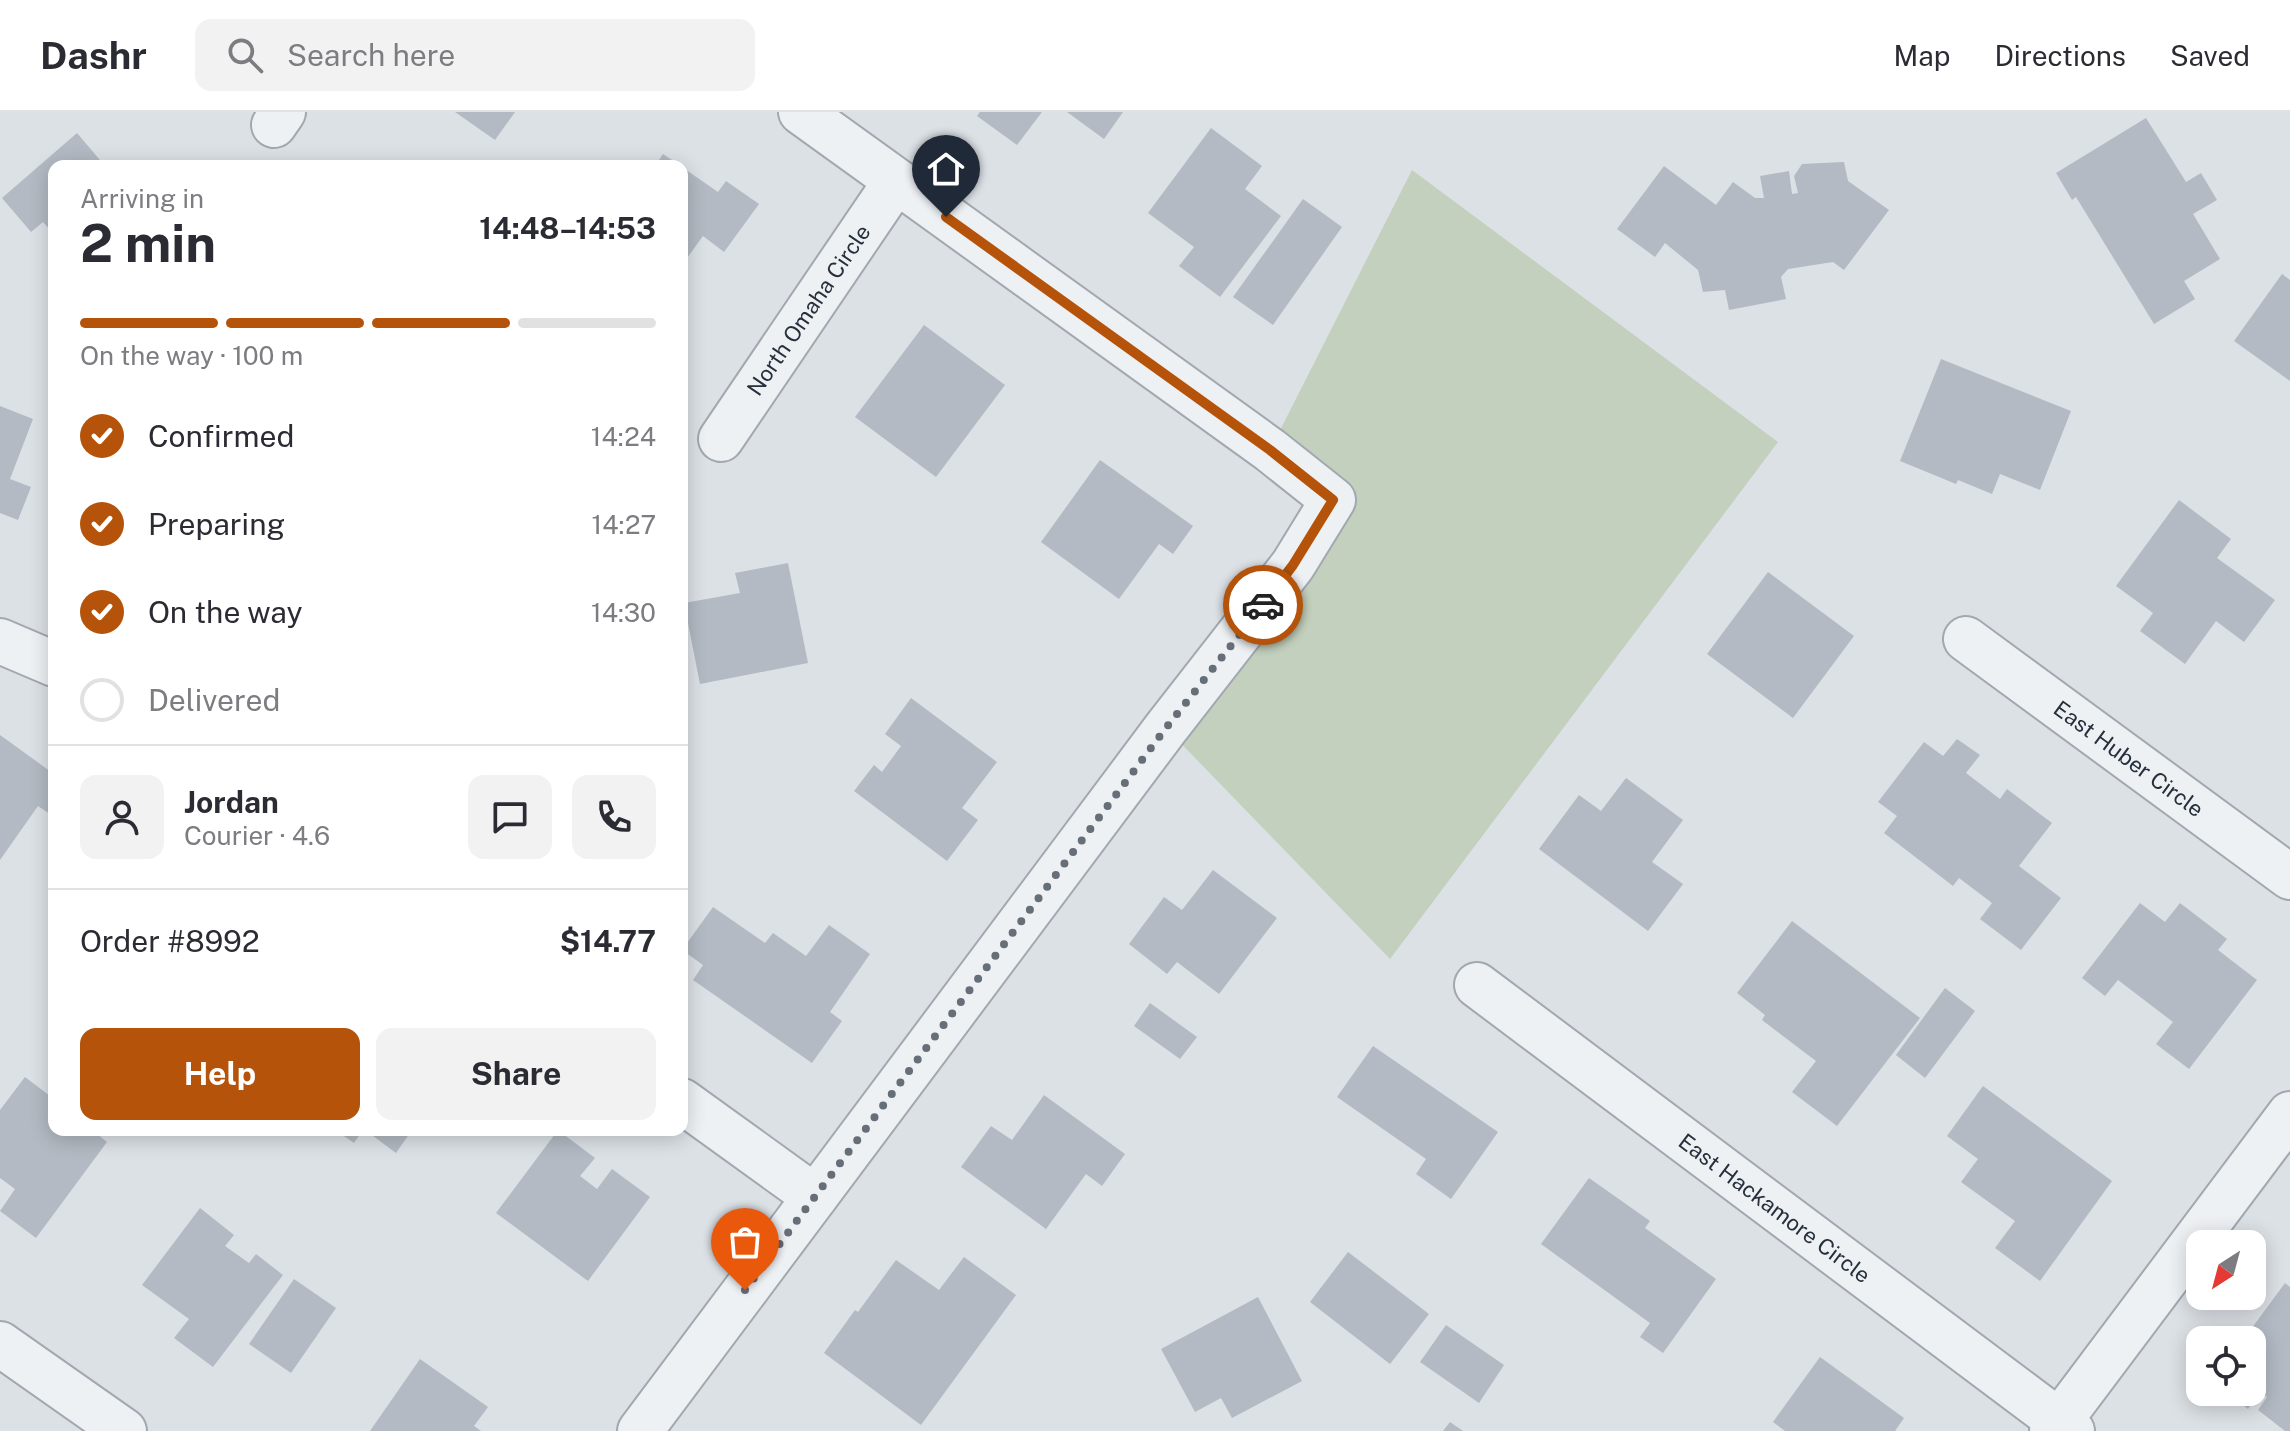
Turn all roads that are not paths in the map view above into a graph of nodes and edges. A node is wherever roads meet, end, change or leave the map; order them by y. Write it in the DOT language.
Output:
graph roads {
  1 [pos="801,112"];
  2 [pos="896,181"];
  3 [pos="721,439"];
  4 [pos="1966,639"];
  5 [pos="0,641"];
  6 [pos="48,661"];
  7 [pos="2290,877"];
  8 [pos="1477,985"];
  9 [pos="688,1105"];
  10 [pos="2290,1114"];
  11 [pos="815,1197"];
  12 [pos="0,1344"];
  13 [pos="2061,1428"];
  14 [pos="124,1431"];
  15 [pos="640,1431"];
  1 -- 2 [label="street"];
  2 -- 3 [label="street, North Omaha Circle"];
  2 -- 11 [label="street"];
  4 -- 7 [label="street, East Huber Circle"];
  5 -- 6 [label="street"];
  8 -- 13 [label="street, East Hackamore Circle"];
  9 -- 11 [label="street"];
  10 -- 13 [label="street"];
  11 -- 15 [label="street"];
  12 -- 14 [label="street"];
}
